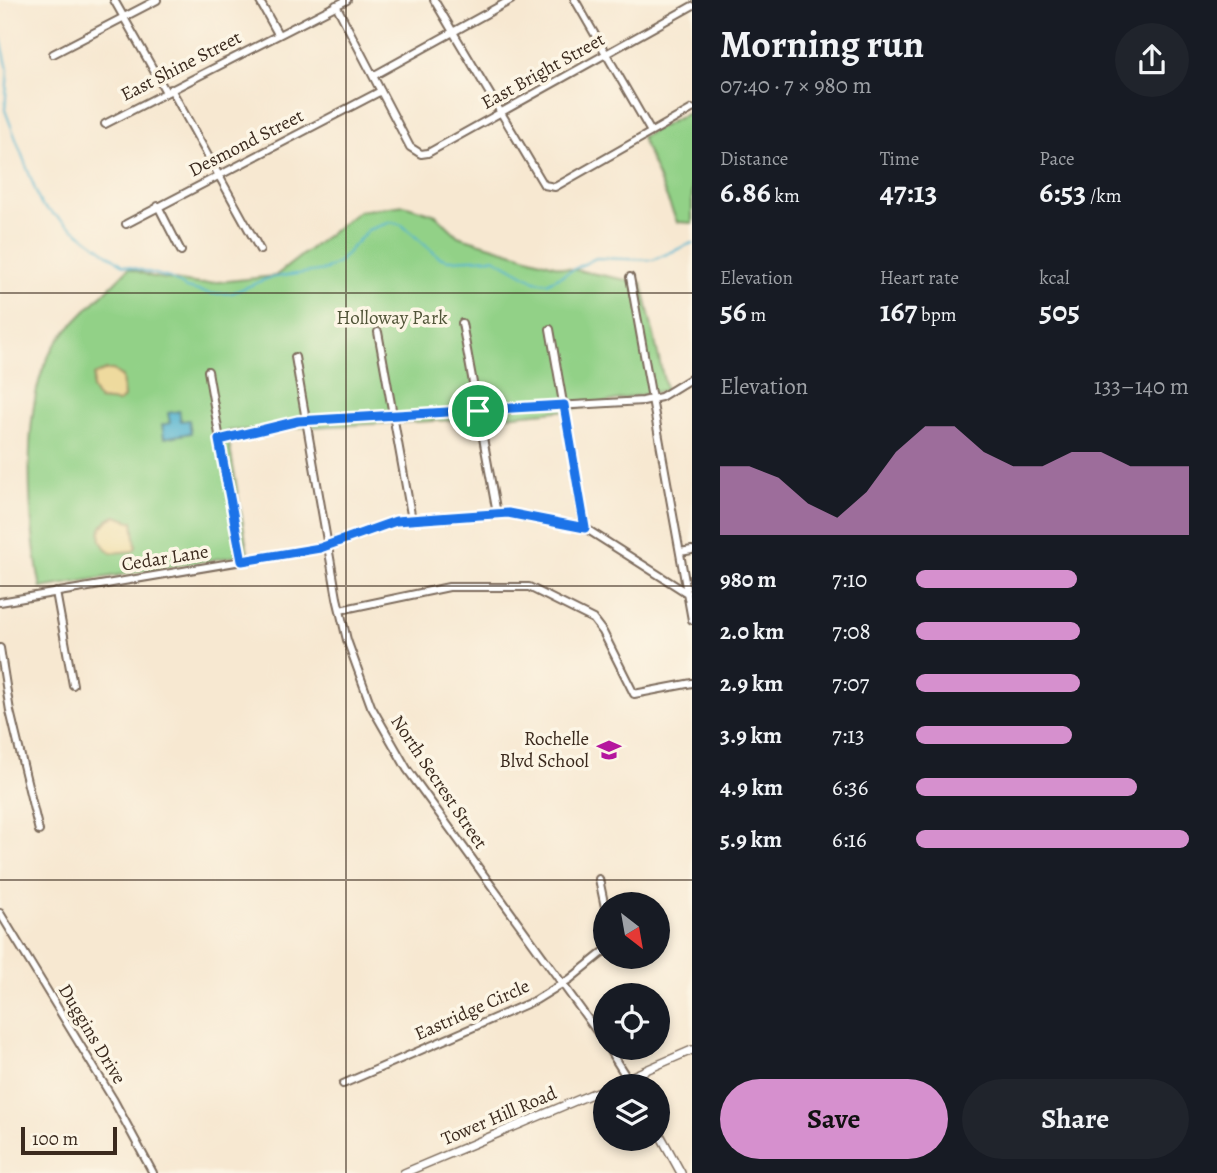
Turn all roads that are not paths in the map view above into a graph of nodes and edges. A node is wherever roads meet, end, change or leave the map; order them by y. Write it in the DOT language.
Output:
graph roads {
  1 [pos="114,0"];
  2 [pos="157,0"];
  3 [pos="259,0"];
  4 [pos="347,0"];
  5 [pos="434,0"];
  6 [pos="511,0"];
  7 [pos="575,0"];
  8 [pos="336,5"];
  9 [pos="692,6"];
  10 [pos="124,17"];
  11 [pos="454,33"];
  12 [pos="278,34"];
  13 [pos="53,54"];
  14 [pos="606,54"];
  15 [pos="373,76"];
  16 [pos="169,90"];
  17 [pos="381,91"];
  18 [pos="692,109"];
  19 [pos="500,113"];
  20 [pos="104,124"];
  21 [pos="651,132"];
  22 [pos="220,175"];
  23 [pos="158,206"];
  24 [pos="126,224"];
  25 [pos="260,250"];
  26 [pos="181,251"];
  27 [pos="630,277"];
  28 [pos="462,323"];
  29 [pos="550,329"];
  30 [pos="378,332"];
  31 [pos="295,357"];
  32 [pos="208,371"];
  33 [pos="692,378"];
  34 [pos="652,399"];
  35 [pos="564,405"];
  36 [pos="478,411"];
  37 [pos="392,415"];
  38 [pos="306,421"];
  39 [pos="219,440"];
  40 [pos="497,514"];
  41 [pos="412,520"];
  42 [pos="585,528"];
  43 [pos="328,545"];
  44 [pos="692,550"];
  45 [pos="680,552"];
  46 [pos="242,561"];
  47 [pos="56,592"];
  48 [pos="687,593"];
  49 [pos="0,602"];
  50 [pos="340,610"];
  51 [pos="692,620"];
  52 [pos="0,648"];
  53 [pos="692,683"];
  54 [pos="73,685"];
  55 [pos="38,831"];
  56 [pos="599,879"];
  57 [pos="602,892"];
  58 [pos="0,914"];
  59 [pos="593,960"];
  60 [pos="562,984"];
  61 [pos="593,1027"];
  62 [pos="692,1050"];
  63 [pos="636,1074"];
  64 [pos="342,1084"];
  65 [pos="593,1093"];
  66 [pos="669,1151"];
  67 [pos="153,1173"];
  68 [pos="404,1173"];
  69 [pos="681,1173"];
  1 -- 10 [label="street"];
  2 -- 10 [label="street"];
  3 -- 12 [label="street"];
  4 -- 8 [label="street, East Shine Street"];
  5 -- 11 [label="street"];
  6 -- 11 [label="street"];
  7 -- 14 [label="street"];
  8 -- 12 [label="street, East Shine Street"];
  8 -- 15 [label="street"];
  9 -- 14 [label="street, East Bright Street"];
  10 -- 13 [label="street"];
  10 -- 16 [label="street"];
  11 -- 15 [label="street"];
  11 -- 19 [label="street"];
  12 -- 16 [label="street, East Shine Street"];
  14 -- 19 [label="street, East Bright Street"];
  14 -- 21 [label="street"];
  15 -- 17 [label="street"];
  16 -- 20 [label="street, East Shine Street"];
  16 -- 22 [label="street"];
  17 -- 19 [label="street, East Bright Street"];
  17 -- 22 [label="street, Desmond Street"];
  18 -- 21 [label="street"];
  19 -- 21 [label="street"];
  22 -- 23 [label="street, Desmond Street"];
  22 -- 25 [label="street"];
  23 -- 24 [label="street, Desmond Street"];
  23 -- 26 [label="street"];
  27 -- 34 [label="street"];
  28 -- 36 [label="street"];
  29 -- 35 [label="street"];
  30 -- 37 [label="street"];
  31 -- 38 [label="street, North Secrest Street"];
  32 -- 39 [label="street"];
  33 -- 34 [label="street"];
  34 -- 35 [label="street"];
  34 -- 45 [label="street"];
  35 -- 36 [label="street"];
  35 -- 42 [label="street"];
  36 -- 37 [label="street"];
  36 -- 40 [label="street"];
  37 -- 38 [label="street"];
  37 -- 41 [label="street"];
  38 -- 39 [label="street"];
  38 -- 43 [label="street, North Secrest Street"];
  39 -- 46 [label="street"];
  40 -- 41 [label="street, Cedar Lane"];
  40 -- 42 [label="street, Cedar Lane"];
  41 -- 43 [label="street, Cedar Lane"];
  42 -- 48 [label="street, Cedar Lane"];
  43 -- 46 [label="street, Cedar Lane"];
  43 -- 50 [label="street, North Secrest Street"];
  44 -- 45 [label="street"];
  45 -- 48 [label="street"];
  46 -- 47 [label="street, Cedar Lane"];
  47 -- 49 [label="street, Cedar Lane"];
  47 -- 54 [label="street"];
  48 -- 51 [label="street"];
  50 -- 53 [label="street"];
  50 -- 60 [label="street, North Secrest Street"];
  52 -- 55 [label="street"];
  56 -- 57 [label="street"];
  58 -- 67 [label="street, Duggins Drive"];
  59 -- 60 [label="street, Eastridge Circle"];
  60 -- 61 [label="street, North Secrest Street"];
  60 -- 64 [label="street, Eastridge Circle"];
  62 -- 63 [label="street, Tower Hill Road"];
  65 -- 68 [label="street, Tower Hill Road"];
  66 -- 69 [label="street"];
}
